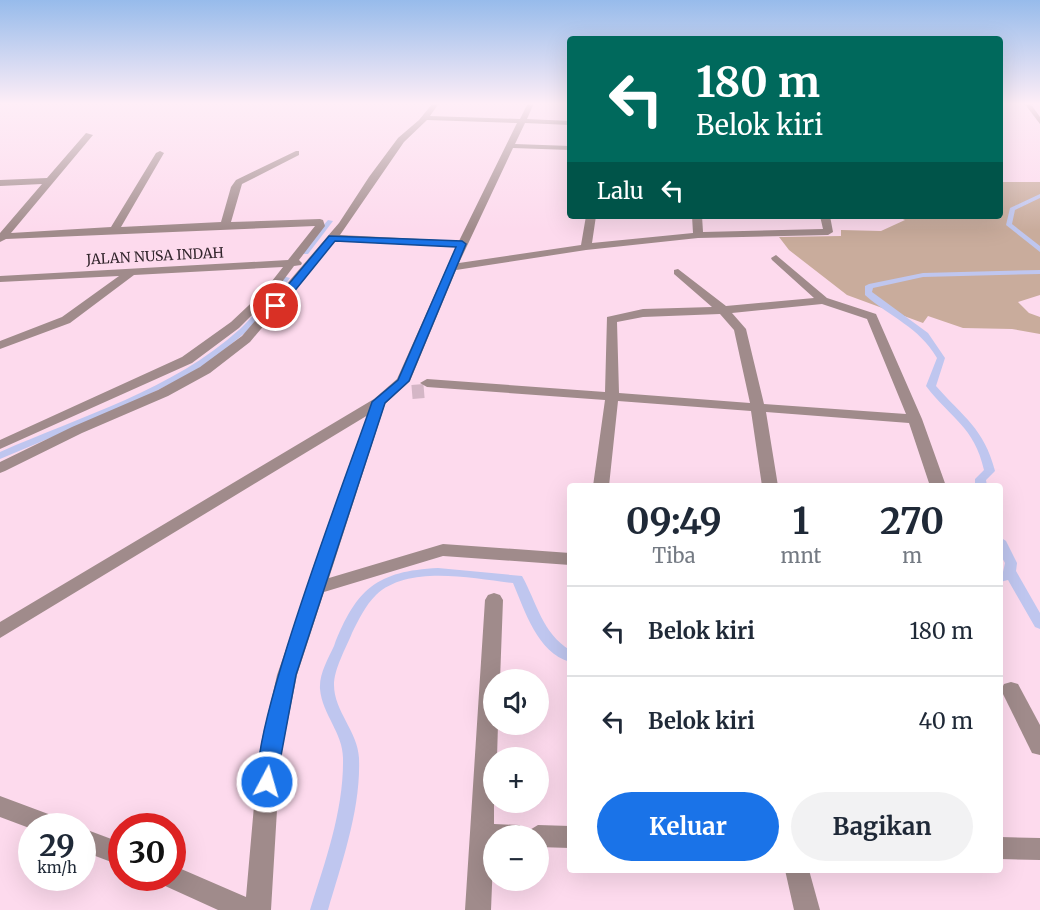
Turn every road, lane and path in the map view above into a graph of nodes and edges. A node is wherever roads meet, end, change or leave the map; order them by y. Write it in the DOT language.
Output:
graph roads {
  1 [pos="80,145"];
  2 [pos="397,145"];
  3 [pos="510,146"];
  4 [pos="567,148"];
  5 [pos="160,153"];
  6 [pos="296,153"];
  7 [pos="50,181"];
  8 [pos="0,183"];
  9 [pos="591,219"];
  10 [pos="697,219"];
  11 [pos="826,219"];
  12 [pos="225,225"];
  13 [pos="114,230"];
  14 [pos="699,235"];
  15 [pos="1,238"];
  16 [pos="333,238"];
  17 [pos="462,244"];
  18 [pos="586,247"];
  19 [pos="776,258"];
  20 [pos="311,262"];
  21 [pos="291,263"];
  22 [pos="452,267"];
  23 [pos="131,272"];
  24 [pos="678,272"];
  25 [pos="0,279"];
  26 [pos="823,300"];
  27 [pos="723,310"];
  28 [pos="0,345"];
  29 [pos="408,389"];
  30 [pos="612,397"];
  31 [pos="758,408"];
  32 [pos="915,419"];
  33 [pos="0,445"];
  34 [pos="0,468"];
  35 [pos="602,483"];
  36 [pos="770,483"];
  37 [pos="937,483"];
  38 [pos="567,559"];
  39 [pos="314,589"];
  40 [pos="494,600"];
  41 [pos="0,631"];
  42 [pos="1011,690"];
  43 [pos="1040,746"];
  44 [pos="0,806"];
  45 [pos="18,813"];
  46 [pos="482,834"];
  47 [pos="549,836"];
  48 [pos="567,837"];
  49 [pos="1003,848"];
  50 [pos="1040,849"];
  51 [pos="798,873"];
  52 [pos="186,883"];
  53 [pos="247,910"];
  54 [pos="258,910"];
  55 [pos="478,910"];
  56 [pos="807,910"];
  1 -- 7 [label="street"];
  2 -- 16 [label="street"];
  3 -- 4 [label="street"];
  3 -- 17 [label="street"];
  5 -- 13 [label="street"];
  6 -- 12 [label="street"];
  7 -- 8 [label="street"];
  7 -- 15 [label="street"];
  9 -- 18 [label="street"];
  10 -- 14 [label="street"];
  11 -- 14 [label="street"];
  12 -- 13 [label="street"];
  12 -- 21 [label="street"];
  13 -- 15 [label="street"];
  14 -- 18 [label="street"];
  16 -- 17 [label="street"];
  16 -- 20 [label="street"];
  17 -- 22 [label="street"];
  18 -- 22 [label="street"];
  19 -- 26 [label="street"];
  20 -- 21 [label="street, JALAN NUSA INDAH"];
  20 -- 34 [label="street"];
  21 -- 23 [label="street, JALAN NUSA INDAH"];
  21 -- 33 [label="street"];
  22 -- 29 [label="street"];
  23 -- 25 [label="street, JALAN NUSA INDAH"];
  23 -- 28 [label="street"];
  24 -- 27 [label="street"];
  26 -- 27 [label="street"];
  26 -- 32 [label="street"];
  27 -- 30 [label="street"];
  27 -- 31 [label="street"];
  29 -- 30 [label="street"];
  29 -- 39 [label="street"];
  29 -- 41 [label="street"];
  30 -- 31 [label="street"];
  30 -- 35 [label="street"];
  31 -- 32 [label="street"];
  31 -- 36 [label="street"];
  32 -- 37 [label="street"];
  38 -- 39 [label="street"];
  39 -- 54 [label="street"];
  40 -- 46 [label="street"];
  42 -- 43 [label="street"];
  44 -- 45 [label="street"];
  46 -- 55 [label="street"];
  47 -- 48 [label="street"];
  49 -- 50 [label="street"];
  51 -- 56 [label="street"];
  52 -- 53 [label="street"];
}
